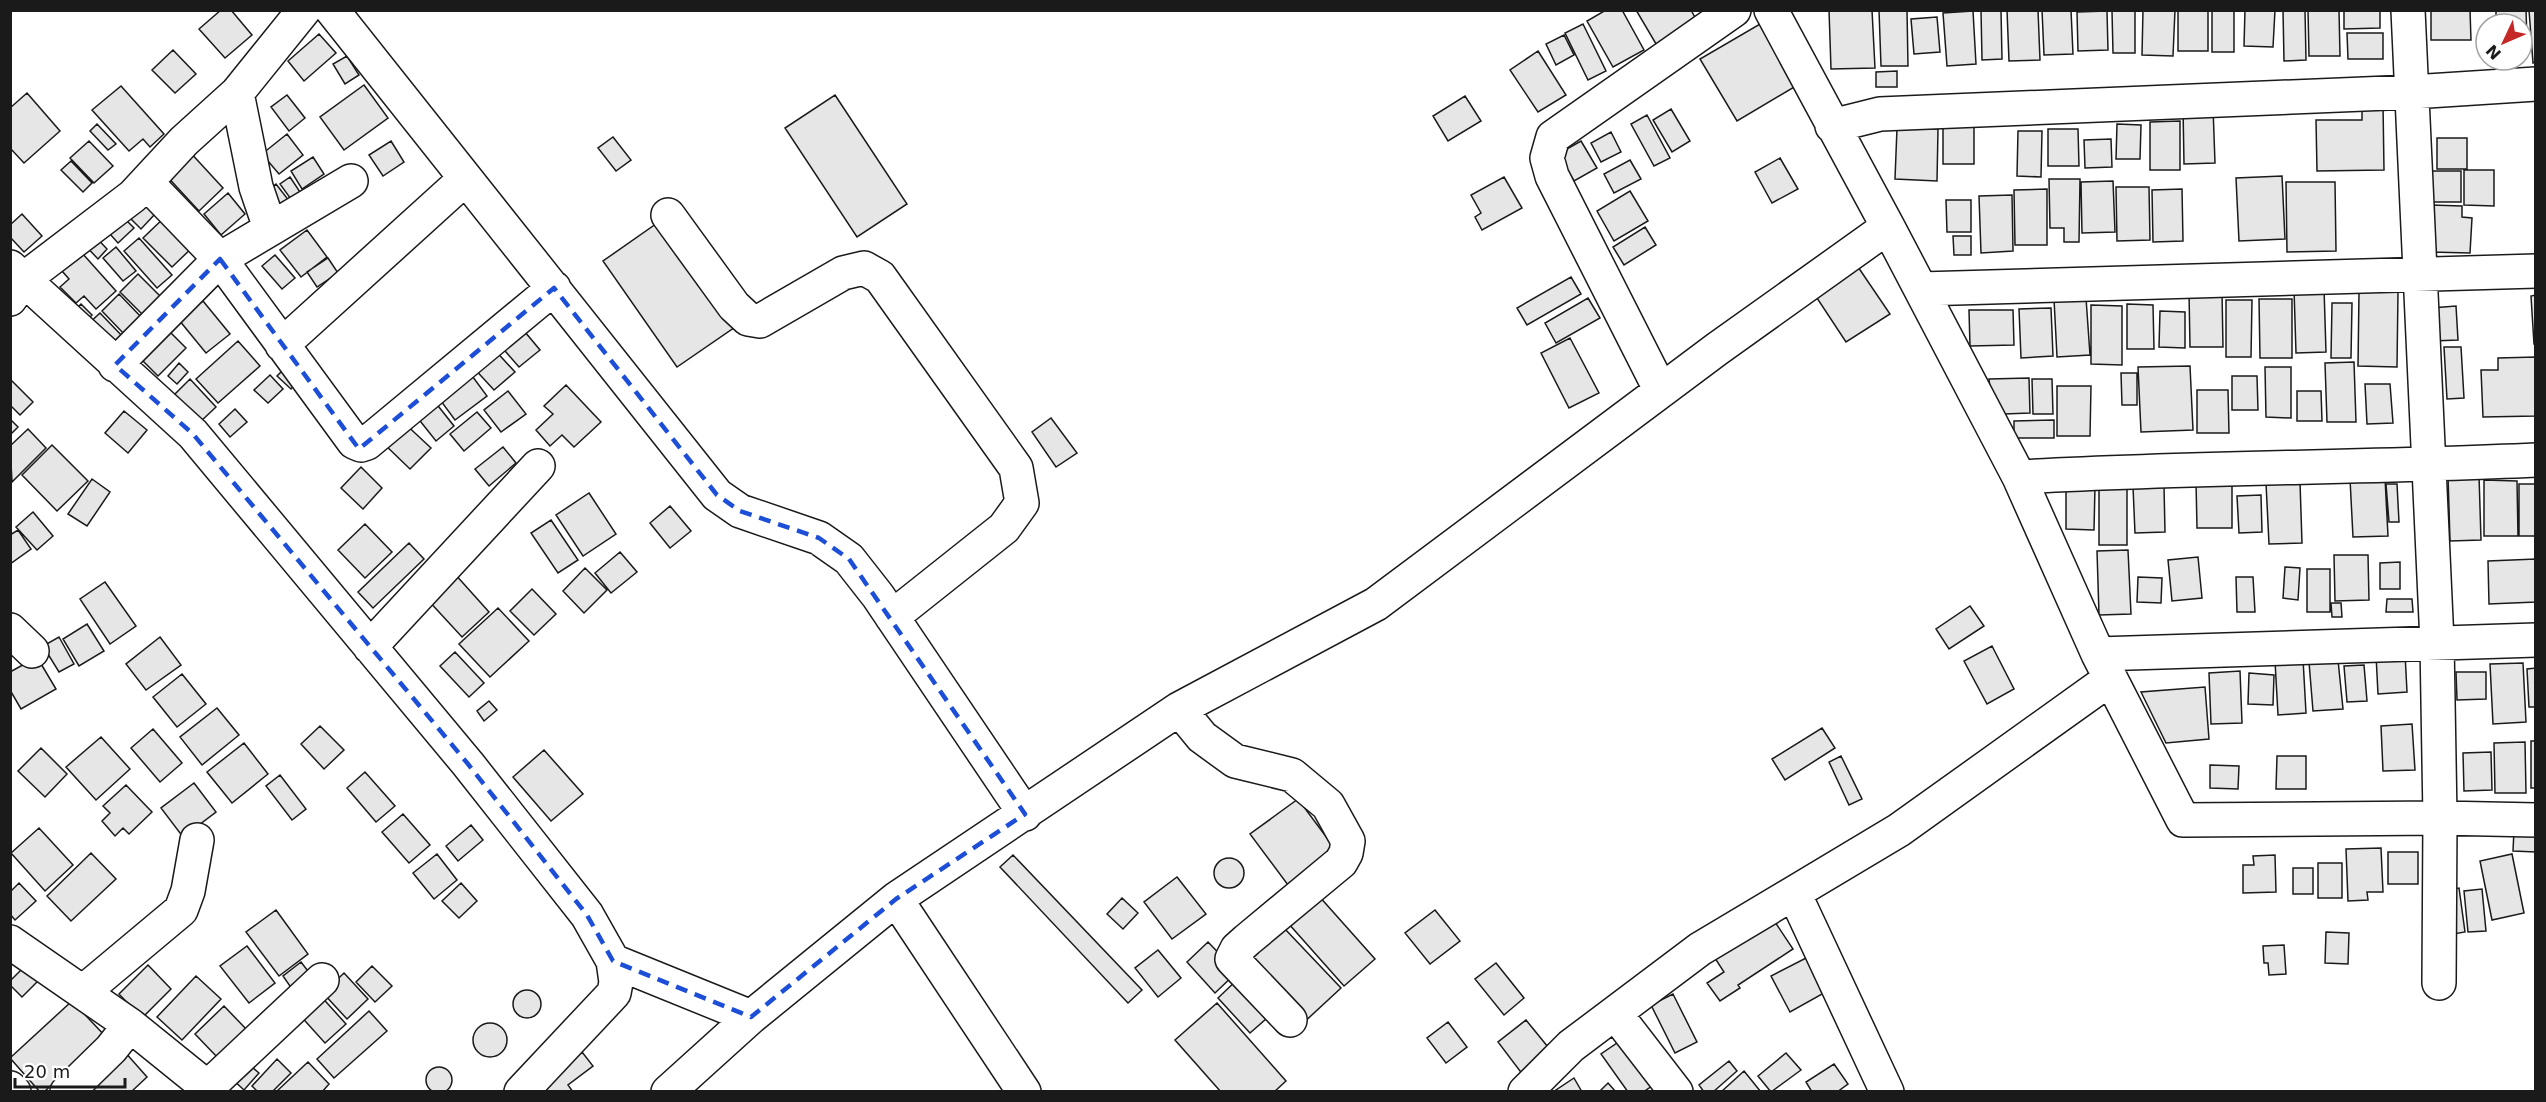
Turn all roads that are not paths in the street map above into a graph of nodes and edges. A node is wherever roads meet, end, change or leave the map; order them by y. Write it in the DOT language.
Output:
graph roads {
  1 [pos="304,10"];
  2 [pos="332,10"];
  3 [pos="1734,10"];
  4 [pos="1771,10"];
  5 [pos="2408,10"];
  6 [pos="2535,84"];
  7 [pos="237,93"];
  8 [pos="2412,93"];
  9 [pos="1832,126"];
  10 [pos="465,179"];
  11 [pos="351,181"];
  12 [pos="146,182"];
  13 [pos="668,215"];
  14 [pos="1888,227"];
  15 [pos="270,228"];
  16 [pos="220,259"];
  17 [pos="2535,271"];
  18 [pos="2422,273"];
  19 [pos="15,281"];
  20 [pos="554,288"];
  21 [pos="1921,289"];
  22 [pos="282,345"];
  23 [pos="115,365"];
  24 [pos="1661,391"];
  25 [pos="2535,460"];
  26 [pos="2428,465"];
  27 [pos="538,466"];
  28 [pos="2019,477"];
  29 [pos="892,617"];
  30 [pos="2535,640"];
  31 [pos="2437,642"];
  32 [pos="370,647"];
  33 [pos="2104,666"];
  34 [pos="1179,709"];
  35 [pos="1025,814"];
  36 [pos="2440,818"];
  37 [pos="2535,820"];
  38 [pos="197,840"];
  39 [pos="1794,893"];
  40 [pos="896,900"];
  41 [pos="10,942"];
  42 [pos="613,961"];
  43 [pos="322,980"];
  44 [pos="2439,983"];
  45 [pos="83,992"];
  46 [pos="1615,1013"];
  47 [pos="751,1017"];
  48 [pos="1290,1020"];
  49 [pos="130,1025"];
  50 [pos="10,1088"];
  51 [pos="211,1089"];
  52 [pos="14,1092"];
  53 [pos="67,1092"];
  54 [pos="521,1092"];
  55 [pos="668,1092"];
  56 [pos="1024,1092"];
  57 [pos="1525,1092"];
  58 [pos="1676,1092"];
  59 [pos="1887,1092"];
  1 -- 7 [label="street"];
  2 -- 10 [label="street"];
  3 -- 24 [label="street"];
  4 -- 9 [label="street"];
  5 -- 8 [label="street"];
  6 -- 8 [label="street"];
  7 -- 12 [label="street"];
  7 -- 15 [label="street"];
  8 -- 9 [label="street"];
  8 -- 18 [label="street"];
  9 -- 14 [label="street"];
  10 -- 20 [label="street"];
  10 -- 22 [label="street"];
  11 -- 15 [label="street"];
  12 -- 16 [label="street"];
  12 -- 19 [label="street"];
  13 -- 29 [label="street"];
  14 -- 21 [label="street"];
  14 -- 24 [label="street"];
  15 -- 16 [label="street"];
  16 -- 22 [label="street"];
  16 -- 23 [label="street"];
  17 -- 18 [label="street"];
  18 -- 21 [label="street"];
  18 -- 26 [label="street"];
  19 -- 23 [label="street"];
  20 -- 22 [label="street"];
  20 -- 29 [label="street"];
  21 -- 28 [label="street"];
  23 -- 32 [label="street"];
  24 -- 34 [label="street"];
  25 -- 26 [label="street"];
  26 -- 28 [label="street"];
  26 -- 31 [label="street"];
  27 -- 32 [label="street"];
  28 -- 33 [label="street"];
  29 -- 35 [label="street"];
  30 -- 31 [label="street"];
  31 -- 33 [label="street"];
  31 -- 36 [label="street"];
  32 -- 42 [label="street"];
  33 -- 36 [label="street"];
  33 -- 39 [label="street"];
  34 -- 35 [label="street"];
  34 -- 48 [label="street"];
  35 -- 40 [label="street"];
  36 -- 37 [label="street"];
  36 -- 44 [label="street"];
  38 -- 45 [label="street"];
  39 -- 46 [label="street"];
  39 -- 59 [label="street"];
  40 -- 47 [label="street"];
  40 -- 56 [label="street"];
  41 -- 45 [label="street"];
  42 -- 47 [label="street"];
  42 -- 54 [label="street"];
  43 -- 51 [label="street"];
  45 -- 49 [label="street"];
  46 -- 57 [label="street"];
  46 -- 58 [label="street"];
  47 -- 55 [label="street"];
  49 -- 51 [label="street"];
  49 -- 53 [label="street"];
  50 -- 52 [label="street"];
}
